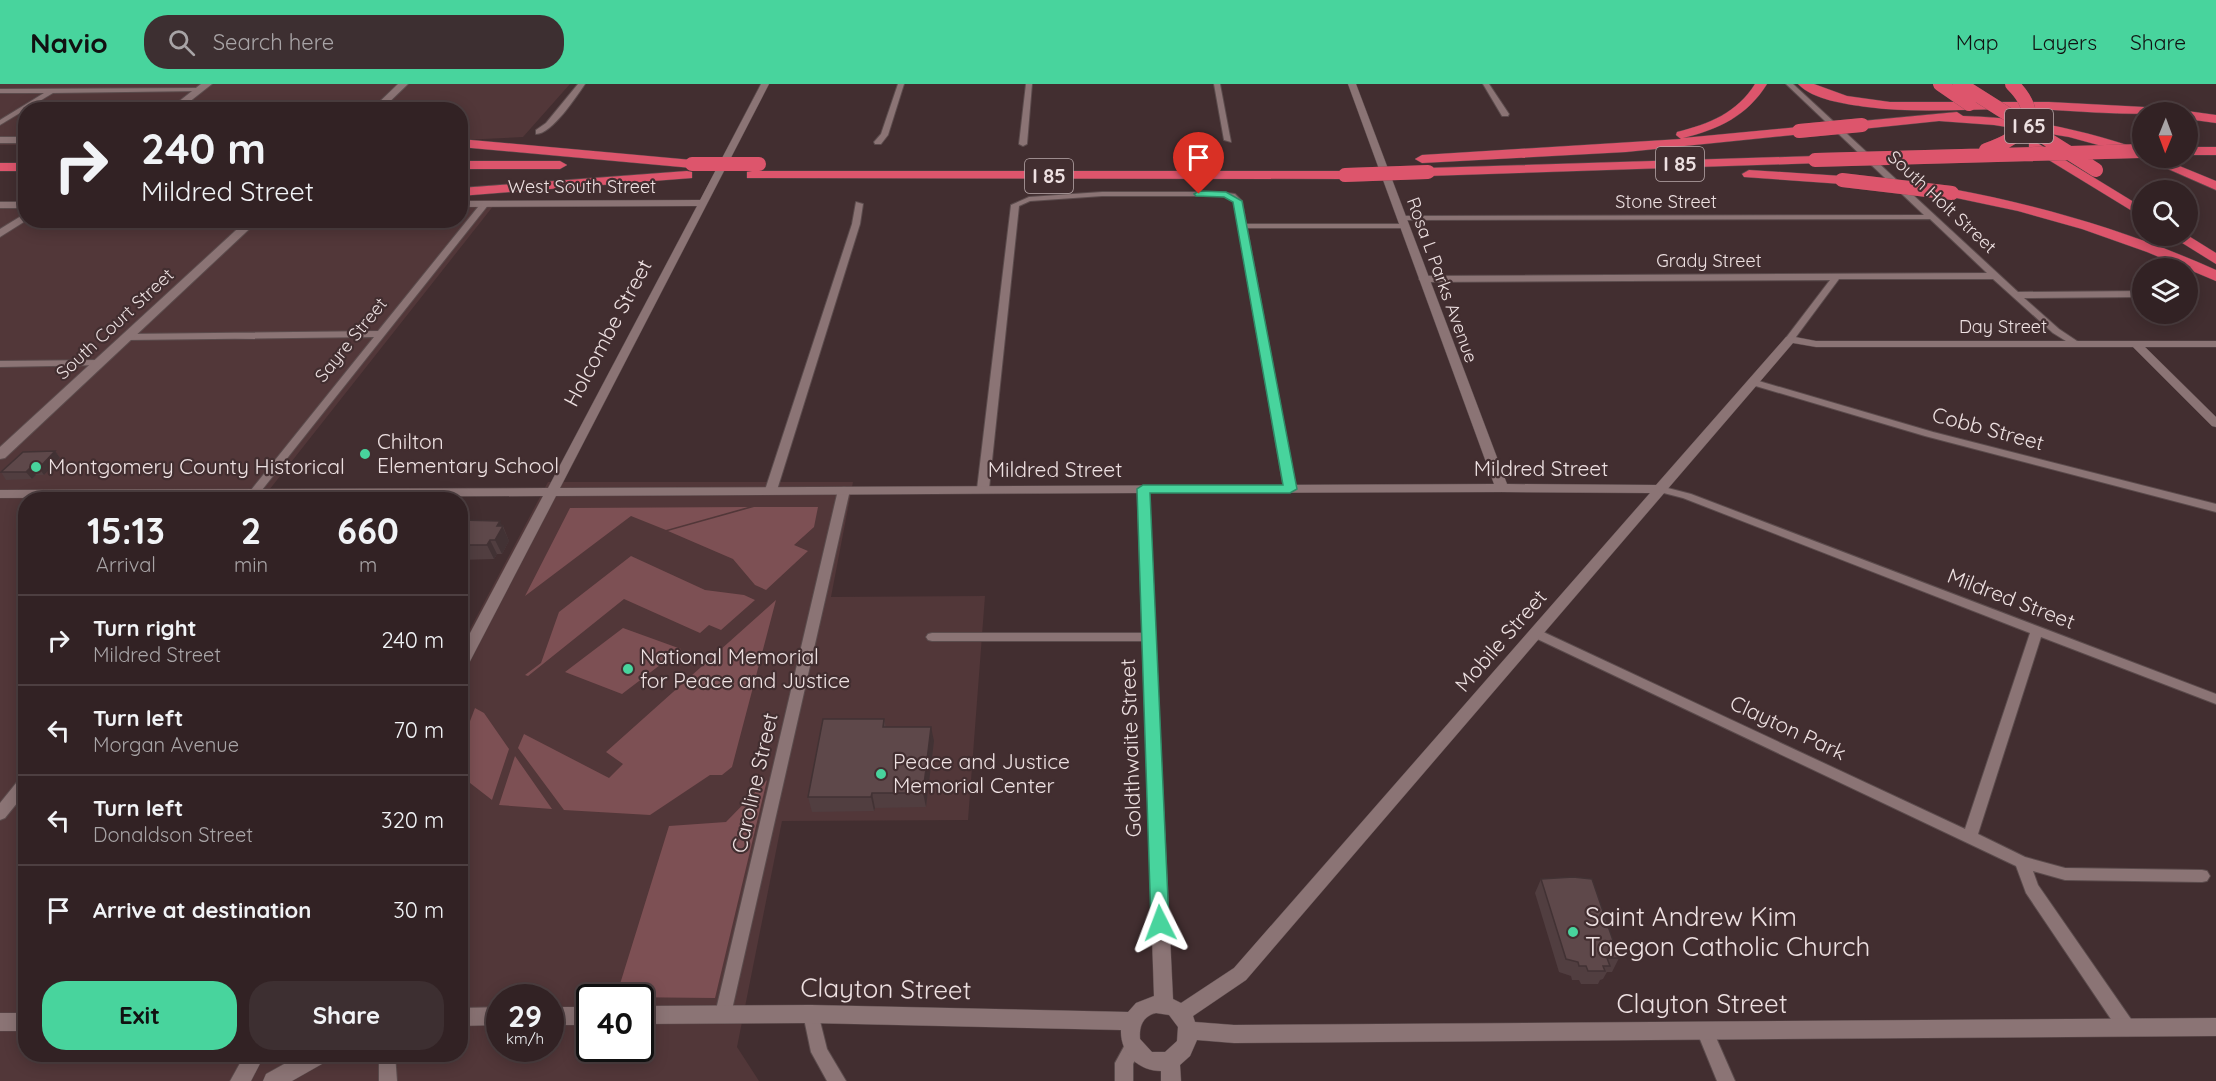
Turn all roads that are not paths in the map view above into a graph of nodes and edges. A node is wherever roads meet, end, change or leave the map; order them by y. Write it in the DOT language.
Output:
graph roads {
  1 [pos="63,84"];
  2 [pos="403,84"];
  3 [pos="582,84"];
  4 [pos="765,84"];
  5 [pos="901,84"];
  6 [pos="1029,84"];
  7 [pos="1217,84"];
  8 [pos="1352,84"];
  9 [pos="1486,84"];
  10 [pos="1761,84"];
  11 [pos="1789,84"];
  12 [pos="1804,84"];
  13 [pos="1931,84"];
  14 [pos="1940,84"];
  15 [pos="1960,84"];
  16 [pos="2012,84"];
  17 [pos="202,87"];
  18 [pos="0,91"];
  19 [pos="51,91"];
  20 [pos="1964,100"];
  21 [pos="33,102"];
  22 [pos="182,102"];
  23 [pos="384,102"];
  24 [pos="2132,110"];
  25 [pos="18,112"];
  26 [pos="1505,114"];
  27 [pos="2198,116"];
  28 [pos="2132,118"];
  29 [pos="2216,118"];
  30 [pos="1920,120"];
  31 [pos="2198,122"];
  32 [pos="0,123"];
  33 [pos="2216,123"];
  34 [pos="539,132"];
  35 [pos="0,140"];
  36 [pos="18,140"];
  37 [pos="1228,140"];
  38 [pos="878,142"];
  39 [pos="468,144"];
  40 [pos="1023,144"];
  41 [pos="1626,148"];
  42 [pos="2132,150"];
  43 [pos="2198,151"];
  44 [pos="2216,151"];
  45 [pos="2132,153"];
  46 [pos="1920,156"];
  47 [pos="468,165"];
  48 [pos="0,167"];
  49 [pos="18,167"];
  50 [pos="1345,168"];
  51 [pos="2174,168"];
  52 [pos="1545,169"];
  53 [pos="689,170"];
  54 [pos="468,176"];
  55 [pos="0,177"];
  56 [pos="18,177"];
  57 [pos="2216,186"];
  58 [pos="468,191"];
  59 [pos="2132,192"];
  60 [pos="703,203"];
  61 [pos="468,204"];
  62 [pos="485,204"];
  63 [pos="859,204"];
  64 [pos="0,205"];
  65 [pos="18,205"];
  66 [pos="2132,207"];
  67 [pos="1930,217"];
  68 [pos="18,222"];
  69 [pos="1403,222"];
  70 [pos="468,225"];
  71 [pos="1243,226"];
  72 [pos="245,228"];
  73 [pos="466,228"];
  74 [pos="2198,232"];
  75 [pos="0,234"];
  76 [pos="2216,243"];
  77 [pos="2195,246"];
  78 [pos="2216,259"];
  79 [pos="1995,276"];
  80 [pos="2216,276"];
  81 [pos="1836,278"];
  82 [pos="1423,279"];
  83 [pos="2016,294"];
  84 [pos="2132,294"];
  85 [pos="381,334"];
  86 [pos="128,337"];
  87 [pos="1790,339"];
  88 [pos="2074,343"];
  89 [pos="2135,343"];
  90 [pos="2216,344"];
  91 [pos="100,363"];
  92 [pos="0,364"];
  93 [pos="1752,382"];
  94 [pos="2214,420"];
  95 [pos="0,455"];
  96 [pos="1502,488"];
  97 [pos="983,489"];
  98 [pos="1143,489"];
  99 [pos="1290,489"];
  100 [pos="1660,489"];
  101 [pos="771,490"];
  102 [pos="844,490"];
  103 [pos="553,491"];
  104 [pos="254,492"];
  105 [pos="468,492"];
  106 [pos="0,494"];
  107 [pos="18,494"];
  108 [pos="2216,508"];
  109 [pos="2037,631"];
  110 [pos="1535,633"];
  111 [pos="932,637"];
  112 [pos="1148,637"];
  113 [pos="468,652"];
  114 [pos="2216,699"];
  115 [pos="18,791"];
  116 [pos="0,814"];
  117 [pos="1970,836"];
  118 [pos="2022,862"];
  119 [pos="2202,876"];
  120 [pos="723,1014"];
  121 [pos="812,1014"];
  122 [pos="654,1015"];
  123 [pos="486,1016"];
  124 [pos="1177,1016"];
  125 [pos="468,1017"];
  126 [pos="1131,1021"];
  127 [pos="0,1022"];
  128 [pos="18,1022"];
  129 [pos="2127,1028"];
  130 [pos="2216,1028"];
  131 [pos="1705,1032"];
  132 [pos="1133,1047"];
  133 [pos="1170,1060"];
  134 [pos="251,1062"];
  135 [pos="307,1062"];
  136 [pos="387,1062"];
  137 [pos="240,1081"];
  138 [pos="273,1081"];
  139 [pos="388,1081"];
  140 [pos="837,1081"];
  141 [pos="1124,1081"];
  142 [pos="1171,1081"];
  143 [pos="1726,1081"];
  1 -- 19 [label="street"];
  2 -- 23 [label="main road"];
  3 -- 34 [label="street"];
  4 -- 60 [label="street, Holcombe Street"];
  5 -- 38 [label="street"];
  6 -- 40 [label="street"];
  7 -- 37 [label="street"];
  8 -- 69 [label="street, Rosa L Parks Avenue"];
  9 -- 26 [label="street"];
  10 -- 41 [label="highway"];
  11 -- 67 [label="street, South Holt Street"];
  12 -- 24 [label="highway"];
  13 -- 20 [label="highway, bridge"];
  14 -- 20 [label="highway, I 65, bridge"];
  15 -- 59 [label="highway, I 65, bridge"];
  16 -- 46 [label="highway, bridge"];
  17 -- 19 [label="street"];
  17 -- 22 [label="main road"];
  18 -- 19 [label="street"];
  19 -- 21 [label="street"];
  20 -- 66 [label="highway, I 65, bridge"];
  25 -- 32 [label="street"];
  27 -- 29 [label="highway"];
  28 -- 30 [label="highway"];
  30 -- 41 [label="highway, I 85, bridge"];
  30 -- 42 [label="highway"];
  31 -- 33 [label="highway"];
  35 -- 36 [label="main road"];
  39 -- 53 [label="highway"];
  41 -- 50 [label="highway, I 85"];
  43 -- 44 [label="highway"];
  45 -- 46 [label="highway, bridge"];
  46 -- 52 [label="highway, I 85, bridge"];
  47 -- 53 [label="highway, I 85"];
  48 -- 49 [label="highway"];
  50 -- 52 [label="highway, I 85, bridge"];
  50 -- 53 [label="highway, I 85"];
  51 -- 57 [label="highway"];
  52 -- 80 [label="highway, bridge"];
  53 -- 54 [label="highway, I 85"];
  53 -- 58 [label="highway"];
  55 -- 56 [label="highway"];
  60 -- 62 [label="street, West South Street"];
  60 -- 103 [label="street, Holcombe Street"];
  61 -- 62 [label="street, West South Street"];
  62 -- 70 [label="street, Sayre Street"];
  63 -- 101 [label="street"];
  64 -- 65 [label="main road"];
  67 -- 69 [label="street, Stone Street"];
  67 -- 79 [label="street, South Holt Street"];
  68 -- 75 [label="main road"];
  69 -- 71 [label="street, Stone Street"];
  69 -- 82 [label="street, Rosa L Parks Avenue"];
  71 -- 97 [label="street"];
  71 -- 99 [label="street"];
  72 -- 86 [label="main road, South Court Street"];
  73 -- 85 [label="street, Sayre Street"];
  74 -- 76 [label="highway"];
  77 -- 78 [label="highway"];
  79 -- 81 [label="street, Grady Street"];
  79 -- 83 [label="street, South Holt Street"];
  81 -- 82 [label="street, Grady Street"];
  81 -- 87 [label="street, Mobile Street"];
  82 -- 96 [label="street, Rosa L Parks Avenue"];
  83 -- 84 [label="street"];
  83 -- 88 [label="street, South Holt Street"];
  85 -- 86 [label="street"];
  85 -- 104 [label="street, Sayre Street"];
  86 -- 91 [label="main road, South Court Street"];
  87 -- 88 [label="street, Day Street"];
  87 -- 93 [label="street, Mobile Street"];
  88 -- 89 [label="street, Day Street"];
  89 -- 90 [label="street, Day Street"];
  89 -- 94 [label="street"];
  91 -- 92 [label="street"];
  91 -- 95 [label="main road, South Court Street"];
  93 -- 100 [label="street, Mobile Street"];
  93 -- 108 [label="street, Cobb Street"];
  96 -- 99 [label="street, Mildred Street"];
  96 -- 100 [label="street, Mildred Street"];
  97 -- 98 [label="street, Mildred Street"];
  97 -- 102 [label="street, Mildred Street"];
  98 -- 99 [label="street, Mildred Street"];
  98 -- 112 [label="street, Goldthwaite Street"];
  100 -- 109 [label="street, Mildred Street"];
  100 -- 110 [label="street, Mobile Street"];
  101 -- 102 [label="street, Mildred Street"];
  101 -- 103 [label="street, Mildred Street"];
  102 -- 120 [label="street, Caroline Street"];
  103 -- 105 [label="street, Mildred Street"];
  103 -- 113 [label="street, Holcombe Street"];
  106 -- 107 [label="street, Mildred Street"];
  109 -- 114 [label="street, Mildred Street"];
  109 -- 117 [label="street"];
  110 -- 117 [label="street, Clayton Park"];
  110 -- 124 [label="street, Mobile Street"];
  111 -- 112 [label="street"];
  112 -- 124 [label="street, Goldthwaite Street"];
  115 -- 116 [label="street"];
  117 -- 118 [label="street, Clayton Park"];
  118 -- 119 [label="street, Clayton Park"];
  118 -- 129 [label="street"];
  120 -- 121 [label="street, Clayton Street"];
  120 -- 122 [label="street, Clayton Street"];
  121 -- 126 [label="street, Clayton Street"];
  121 -- 140 [label="street"];
  123 -- 125 [label="street"];
  124 -- 126 [label="street"];
  124 -- 131 [label="street, Clayton Street"];
  124 -- 133 [label="street"];
  126 -- 132 [label="street"];
  127 -- 128 [label="street"];
  129 -- 130 [label="street, Clayton Street"];
  129 -- 131 [label="street, Clayton Street"];
  131 -- 143 [label="street"];
  132 -- 133 [label="street"];
  132 -- 141 [label="street"];
  133 -- 142 [label="street"];
  134 -- 137 [label="street"];
  135 -- 138 [label="street"];
  136 -- 139 [label="street"];
}
